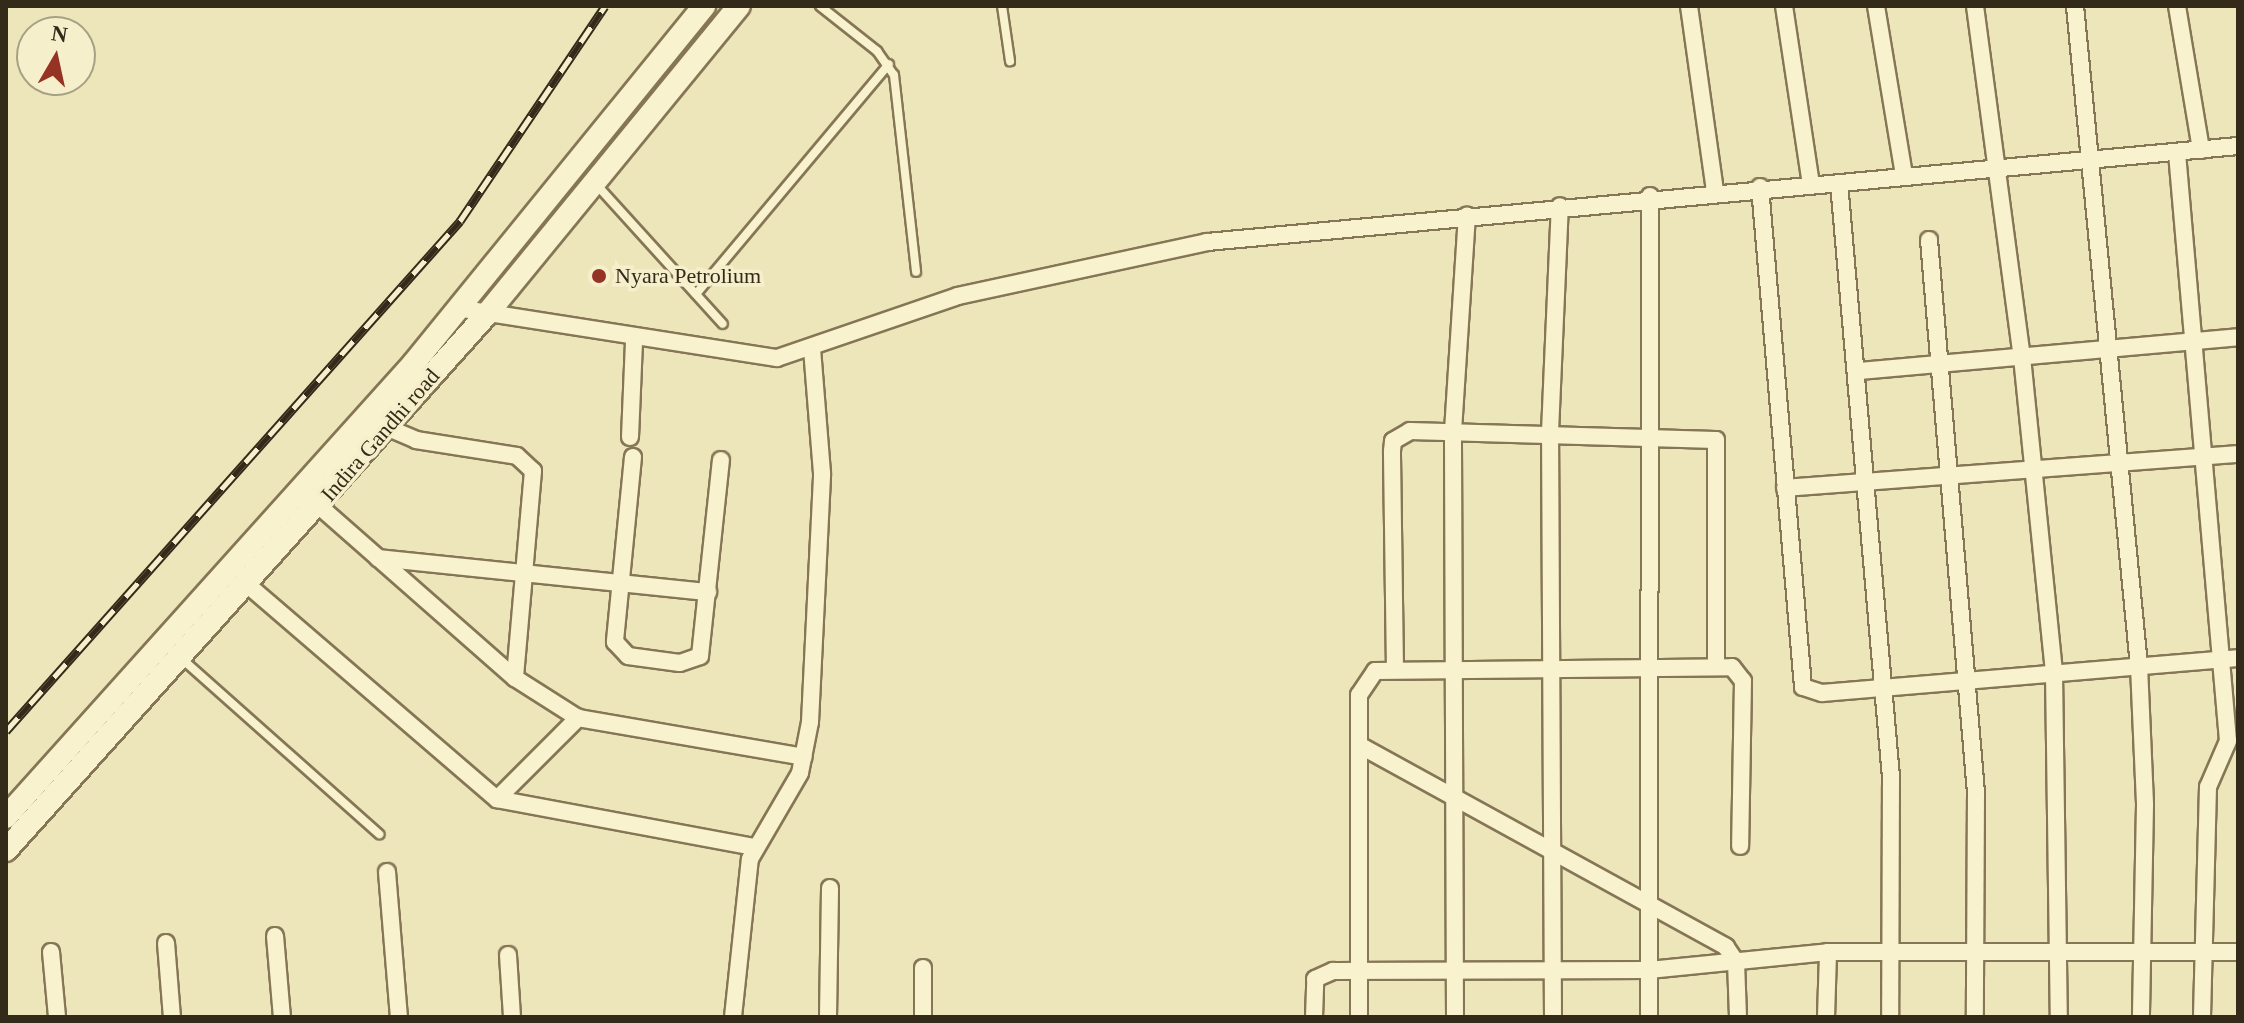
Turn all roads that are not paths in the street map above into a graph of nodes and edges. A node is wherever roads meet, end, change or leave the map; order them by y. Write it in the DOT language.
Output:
graph roads {
  1 [pos="704,6"];
  2 [pos="739,6"];
  3 [pos="820,6"];
  4 [pos="1014,6"];
  5 [pos="1689,6"];
  6 [pos="1784,6"];
  7 [pos="1876,6"];
  8 [pos="1975,6"];
  9 [pos="2075,6"];
  10 [pos="2177,6"];
  11 [pos="1002,7"];
  12 [pos="1010,61"];
  13 [pos="889,64"];
  14 [pos="2238,146"];
  15 [pos="2201,150"];
  16 [pos="2177,153"];
  17 [pos="2093,161"];
  18 [pos="2000,168"];
  19 [pos="1904,176"];
  20 [pos="594,182"];
  21 [pos="1839,183"];
  22 [pos="1811,185"];
  23 [pos="1760,187"];
  24 [pos="1715,190"];
  25 [pos="1650,196"];
  26 [pos="1560,206"];
  27 [pos="1467,215"];
  28 [pos="1929,240"];
  29 [pos="916,272"];
  30 [pos="696,294"];
  31 [pos="457,308"];
  32 [pos="486,315"];
  33 [pos="723,324"];
  34 [pos="2238,337"];
  35 [pos="634,340"];
  36 [pos="2194,341"];
  37 [pos="2109,349"];
  38 [pos="812,350"];
  39 [pos="2022,357"];
  40 [pos="1939,364"];
  41 [pos="1859,371"];
  42 [pos="386,427"];
  43 [pos="1453,431"];
  44 [pos="1550,432"];
  45 [pos="1649,433"];
  46 [pos="630,437"];
  47 [pos="2238,454"];
  48 [pos="633,457"];
  49 [pos="2205,457"];
  50 [pos="721,460"];
  51 [pos="2119,463"];
  52 [pos="2034,470"];
  53 [pos="1952,475"];
  54 [pos="1870,482"];
  55 [pos="1785,488"];
  56 [pos="318,505"];
  57 [pos="378,558"];
  58 [pos="526,572"];
  59 [pos="622,583"];
  60 [pos="249,586"];
  61 [pos="708,592"];
  62 [pos="182,659"];
  63 [pos="2230,659"];
  64 [pos="1716,666"];
  65 [pos="2139,666"];
  66 [pos="1649,669"];
  67 [pos="1395,670"];
  68 [pos="1459,670"];
  69 [pos="1548,671"];
  70 [pos="2054,673"];
  71 [pos="515,678"];
  72 [pos="1967,678"];
  73 [pos="1882,687"];
  74 [pos="578,718"];
  75 [pos="1359,745"];
  76 [pos="804,757"];
  77 [pos="497,799"];
  78 [pos="1458,801"];
  79 [pos="6,817"];
  80 [pos="379,834"];
  81 [pos="1740,846"];
  82 [pos="754,847"];
  83 [pos="6,850"];
  84 [pos="1551,853"];
  85 [pos="387,872"];
  86 [pos="830,888"];
  87 [pos="1649,908"];
  88 [pos="275,936"];
  89 [pos="166,943"];
  90 [pos="1890,951"];
  91 [pos="51,952"];
  92 [pos="1828,952"];
  93 [pos="1975,952"];
  94 [pos="2238,952"];
  95 [pos="2059,953"];
  96 [pos="508,955"];
  97 [pos="2203,955"];
  98 [pos="2143,957"];
  99 [pos="1736,962"];
  100 [pos="923,968"];
  101 [pos="1359,969"];
  102 [pos="1649,970"];
  103 [pos="1455,971"];
  104 [pos="1553,971"];
  105 [pos="57,1017"];
  106 [pos="172,1017"];
  107 [pos="282,1017"];
  108 [pos="399,1017"];
  109 [pos="512,1017"];
  110 [pos="733,1017"];
  111 [pos="828,1017"];
  112 [pos="923,1017"];
  113 [pos="1314,1017"];
  114 [pos="1359,1017"];
  115 [pos="1455,1017"];
  116 [pos="1553,1017"];
  117 [pos="1649,1017"];
  118 [pos="1738,1017"];
  119 [pos="1826,1017"];
  120 [pos="1890,1017"];
  121 [pos="1975,1017"];
  122 [pos="2059,1017"];
  123 [pos="2141,1017"];
  124 [pos="2202,1017"];
  1 -- 31 [label="main road, Indira Gandhi road"];
  2 -- 20 [label="main road, Indira Gandhi road"];
  3 -- 13 [label="lane"];
  4 -- 11 [label="lane"];
  5 -- 24 [label="street"];
  6 -- 22 [label="street"];
  7 -- 19 [label="street"];
  8 -- 18 [label="street"];
  9 -- 17 [label="street"];
  10 -- 15 [label="street"];
  11 -- 12 [label="lane"];
  13 -- 29 [label="lane"];
  13 -- 30 [label="lane"];
  14 -- 15 [label="street"];
  15 -- 16 [label="street"];
  16 -- 17 [label="street"];
  16 -- 36 [label="street"];
  17 -- 18 [label="street"];
  17 -- 37 [label="street"];
  18 -- 19 [label="street"];
  18 -- 39 [label="street"];
  19 -- 21 [label="street"];
  20 -- 30 [label="lane"];
  20 -- 32 [label="main road, Indira Gandhi road"];
  21 -- 22 [label="street"];
  21 -- 41 [label="street"];
  22 -- 23 [label="street"];
  23 -- 24 [label="street"];
  23 -- 55 [label="street"];
  24 -- 25 [label="street"];
  25 -- 26 [label="street"];
  25 -- 45 [label="street"];
  26 -- 27 [label="street"];
  26 -- 44 [label="street"];
  27 -- 38 [label="street"];
  27 -- 43 [label="street"];
  28 -- 40 [label="street"];
  30 -- 33 [label="lane"];
  31 -- 32 [label="street"];
  31 -- 79 [label="main road, Indira Gandhi road"];
  32 -- 35 [label="street"];
  32 -- 42 [label="main road, Indira Gandhi road"];
  34 -- 36 [label="street"];
  35 -- 38 [label="street"];
  35 -- 46 [label="street"];
  36 -- 37 [label="street"];
  36 -- 49 [label="street"];
  37 -- 39 [label="street"];
  37 -- 51 [label="street"];
  38 -- 76 [label="street"];
  39 -- 40 [label="street"];
  39 -- 52 [label="street"];
  40 -- 41 [label="street"];
  40 -- 53 [label="street"];
  41 -- 54 [label="street"];
  42 -- 56 [label="main road, Indira Gandhi road"];
  42 -- 58 [label="street"];
  43 -- 44 [label="street"];
  43 -- 67 [label="street"];
  43 -- 68 [label="street"];
  44 -- 45 [label="street"];
  44 -- 69 [label="street"];
  45 -- 64 [label="street"];
  45 -- 66 [label="street"];
  47 -- 49 [label="street"];
  48 -- 59 [label="street"];
  49 -- 51 [label="street"];
  49 -- 63 [label="street"];
  50 -- 61 [label="street"];
  51 -- 52 [label="street"];
  51 -- 65 [label="street"];
  52 -- 53 [label="street"];
  52 -- 70 [label="street"];
  53 -- 54 [label="street"];
  53 -- 72 [label="street"];
  54 -- 55 [label="street"];
  54 -- 73 [label="street"];
  55 -- 73 [label="street"];
  56 -- 57 [label="street"];
  56 -- 60 [label="main road, Indira Gandhi road"];
  57 -- 58 [label="street"];
  57 -- 71 [label="street"];
  58 -- 59 [label="street"];
  58 -- 71 [label="street"];
  59 -- 61 [label="street"];
  59 -- 61 [label="street"];
  60 -- 62 [label="main road, Indira Gandhi road"];
  60 -- 77 [label="street"];
  62 -- 80 [label="lane"];
  62 -- 83 [label="main road, Indira Gandhi road"];
  63 -- 65 [label="street"];
  63 -- 97 [label="street"];
  64 -- 66 [label="street"];
  64 -- 81 [label="street"];
  65 -- 70 [label="street"];
  65 -- 98 [label="street"];
  66 -- 69 [label="street"];
  66 -- 87 [label="street"];
  67 -- 68 [label="street"];
  67 -- 75 [label="street"];
  68 -- 69 [label="street"];
  68 -- 78 [label="street"];
  69 -- 84 [label="street"];
  70 -- 72 [label="street"];
  70 -- 95 [label="street"];
  71 -- 74 [label="street"];
  72 -- 73 [label="street"];
  72 -- 93 [label="street"];
  73 -- 90 [label="street"];
  74 -- 76 [label="street"];
  74 -- 77 [label="street"];
  75 -- 78 [label="street"];
  75 -- 101 [label="street"];
  76 -- 82 [label="street"];
  77 -- 82 [label="street"];
  78 -- 84 [label="street"];
  78 -- 103 [label="street"];
  82 -- 110 [label="street"];
  84 -- 87 [label="street"];
  84 -- 104 [label="street"];
  85 -- 108 [label="street"];
  86 -- 111 [label="street"];
  87 -- 99 [label="street"];
  87 -- 102 [label="street"];
  88 -- 107 [label="street"];
  89 -- 106 [label="street"];
  90 -- 92 [label="street"];
  90 -- 93 [label="street"];
  90 -- 120 [label="street"];
  91 -- 105 [label="street"];
  92 -- 99 [label="street"];
  92 -- 119 [label="street"];
  93 -- 95 [label="street"];
  93 -- 121 [label="street"];
  94 -- 97 [label="street"];
  95 -- 98 [label="street"];
  95 -- 122 [label="street"];
  96 -- 109 [label="street"];
  97 -- 98 [label="street"];
  97 -- 124 [label="street"];
  98 -- 123 [label="street"];
  99 -- 102 [label="street"];
  99 -- 118 [label="street"];
  100 -- 112 [label="street"];
  101 -- 103 [label="street"];
  101 -- 113 [label="street"];
  101 -- 114 [label="street"];
  102 -- 104 [label="street"];
  102 -- 117 [label="street"];
  103 -- 104 [label="street"];
  103 -- 115 [label="street"];
  104 -- 116 [label="street"];
}
